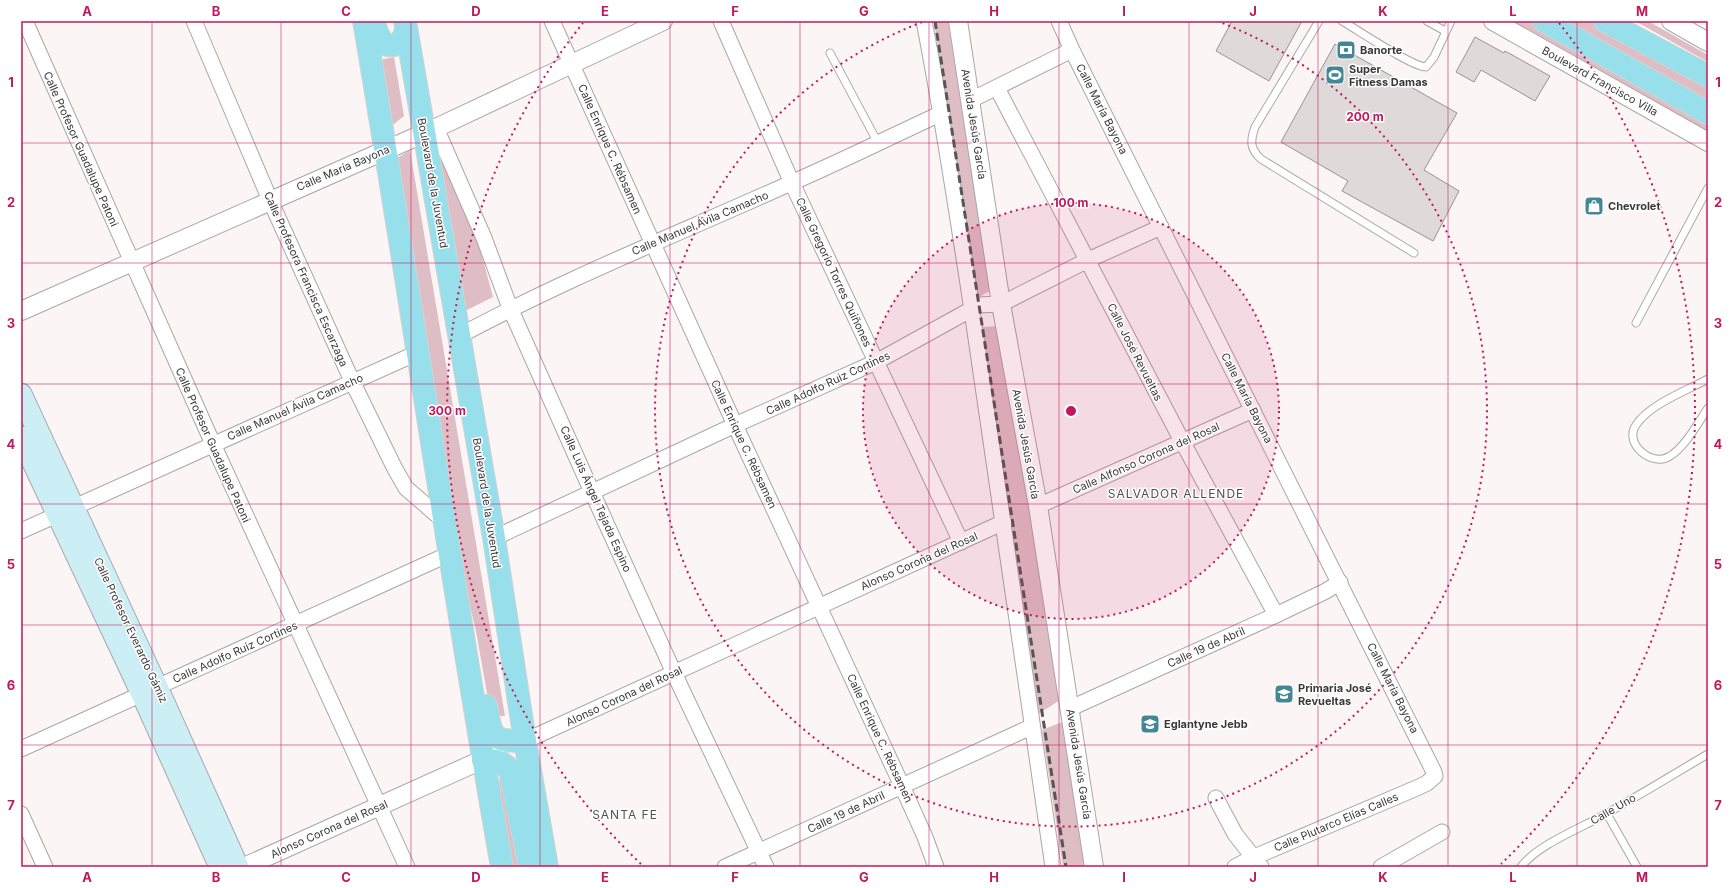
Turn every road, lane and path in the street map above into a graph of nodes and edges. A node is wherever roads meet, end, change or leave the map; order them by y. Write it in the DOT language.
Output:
graph roads {
  1 [pos="25,21"];
  2 [pos="194,21"];
  3 [pos="364,21"];
  4 [pos="374,21"];
  5 [pos="552,21"];
  6 [pos="663,21"];
  7 [pos="721,21"];
  8 [pos="924,21"];
  9 [pos="958,21"];
  10 [pos="1059,21"];
  11 [pos="1319,21"];
  12 [pos="1342,21"];
  13 [pos="1427,21"];
  14 [pos="1451,21"];
  15 [pos="1493,21"];
  16 [pos="1544,21"];
  17 [pos="1605,21"];
  18 [pos="1670,21"];
  19 [pos="405,25"];
  20 [pos="1445,31"];
  21 [pos="1708,42"];
  22 [pos="1072,50"];
  23 [pos="830,53"];
  24 [pos="571,64"];
  25 [pos="1708,76"];
  26 [pos="997,88"];
  27 [pos="971,100"];
  28 [pos="942,113"];
  29 [pos="1708,113"];
  30 [pos="430,130"];
  31 [pos="1708,142"];
  32 [pos="878,143"];
  33 [pos="386,150"];
  34 [pos="792,183"];
  35 [pos="1708,188"];
  36 [pos="270,200"];
  37 [pos="1161,227"];
  38 [pos="652,243"];
  39 [pos="1414,253"];
  40 [pos="1088,260"];
  41 [pos="131,263"];
  42 [pos="1001,304"];
  43 [pos="510,308"];
  44 [pos="972,309"];
  45 [pos="21,311"];
  46 [pos="1636,323"];
  47 [pos="459,336"];
  48 [pos="417,353"];
  49 [pos="876,362"];
  50 [pos="1708,379"];
  51 [pos="352,381"];
  52 [pos="21,394"];
  53 [pos="1708,408"];
  54 [pos="1254,410"];
  55 [pos="735,425"];
  56 [pos="21,437"];
  57 [pos="1182,442"];
  58 [pos="213,444"];
  59 [pos="592,492"];
  60 [pos="1038,506"];
  61 [pos="66,511"];
  62 [pos="444,521"];
  63 [pos="1004,522"];
  64 [pos="21,532"];
  65 [pos="494,538"];
  66 [pos="961,542"];
  67 [pos="449,554"];
  68 [pos="1340,582"];
  69 [pos="457,603"];
  70 [pos="819,607"];
  71 [pos="1276,615"];
  72 [pos="295,625"];
  73 [pos="674,673"];
  74 [pos="149,691"];
  75 [pos="1070,708"];
  76 [pos="1031,728"];
  77 [pos="525,741"];
  78 [pos="21,749"];
  79 [pos="1708,754"];
  80 [pos="483,760"];
  81 [pos="1435,776"];
  82 [pos="902,786"];
  83 [pos="1216,798"];
  84 [pos="379,806"];
  85 [pos="21,814"];
  86 [pos="1607,814"];
  87 [pos="1442,832"];
  88 [pos="759,852"];
  89 [pos="1257,862"];
  90 [pos="45,867"];
  91 [pos="220,867"];
  92 [pos="238,867"];
  93 [pos="244,867"];
  94 [pos="407,867"];
  95 [pos="502,867"];
  96 [pos="530,867"];
  97 [pos="547,867"];
  98 [pos="726,867"];
  99 [pos="766,867"];
  100 [pos="936,867"];
  101 [pos="1053,867"];
  102 [pos="1094,867"];
  103 [pos="1236,867"];
  104 [pos="1381,867"];
  105 [pos="1521,867"];
  106 [pos="1637,867"];
  1 -- 41 [label="street, Calle Profesor Guadalupe Patoni"];
  2 -- 36 [label="street, Calle Profesora Francisca Escarzaga"];
  3 -- 33 [label="main road"];
  4 -- 19 [label="main road"];
  5 -- 24 [label="street, Calle Enrique C. Rébsamen"];
  6 -- 24 [label="street, Calle María Bayona"];
  7 -- 34 [label="street, Calle Gregorio Torres Quiñones"];
  8 -- 28 [label="street"];
  9 -- 27 [label="street, Avenida Jesús García"];
  10 -- 22 [label="street, Calle María Bayona"];
  11 -- 39 [label="lane"];
  12 -- 20 [label="lane"];
  13 -- 20 [label="lane"];
  14 -- 20 [label="lane"];
  15 -- 31 [label="street, Boulevard Francisco Villa"];
  16 -- 29 [label="main road"];
  17 -- 25 [label="main road"];
  18 -- 21 [label="street"];
  19 -- 30 [label="main road, Boulevard de la Juventud"];
  22 -- 26 [label="street"];
  22 -- 37 [label="street, Calle María Bayona"];
  23 -- 32 [label="lane"];
  24 -- 30 [label="street, Calle María Bayona"];
  24 -- 38 [label="street, Calle Enrique C. Rébsamen"];
  26 -- 27 [label="street"];
  26 -- 40 [label="street, Calle José Revueltas"];
  27 -- 42 [label="street, Avenida Jesús García"];
  28 -- 32 [label="street, Calle Manuel Ávila Camacho"];
  28 -- 44 [label="street"];
  30 -- 33 [label="street, Calle María Bayona"];
  30 -- 43 [label="street, Calle Luis Ángel Tejada Espino"];
  30 -- 47 [label="main road, Boulevard de la Juventud"];
  32 -- 34 [label="street, Calle Manuel Ávila Camacho"];
  33 -- 36 [label="street, Calle María Bayona"];
  33 -- 48 [label="main road"];
  34 -- 38 [label="street, Calle Manuel Ávila Camacho"];
  34 -- 49 [label="street, Calle Gregorio Torres Quiñones"];
  35 -- 46 [label="lane"];
  36 -- 41 [label="street, Calle María Bayona"];
  36 -- 51 [label="street, Calle Profesora Francisca Escarzaga"];
  37 -- 40 [label="street, Calle Adolfo Ruiz Cortines"];
  37 -- 54 [label="street, Calle María Bayona"];
  38 -- 43 [label="street, Calle Manuel Ávila Camacho"];
  38 -- 55 [label="street, Calle Enrique C. Rébsamen"];
  40 -- 42 [label="street, Calle Adolfo Ruiz Cortines"];
  40 -- 57 [label="street, Calle José Revueltas"];
  41 -- 45 [label="street, Calle María Bayona"];
  41 -- 58 [label="street, Calle Profesor Guadalupe Patoni"];
  42 -- 44 [label="street, Calle Adolfo Ruiz Cortines"];
  42 -- 60 [label="street, Avenida Jesús García"];
  43 -- 47 [label="street, Calle Manuel Ávila Camacho"];
  43 -- 59 [label="street, Calle Luis Ángel Tejada Espino"];
  44 -- 49 [label="street, Calle Adolfo Ruiz Cortines"];
  44 -- 63 [label="street"];
  47 -- 65 [label="main road, Boulevard de la Juventud"];
  48 -- 51 [label="street, Calle Manuel Ávila Camacho"];
  48 -- 62 [label="main road"];
  49 -- 55 [label="street, Calle Adolfo Ruiz Cortines"];
  49 -- 66 [label="street, Calle Gregorio Torres Quiñones"];
  50 -- 53 [label="lane"];
  51 -- 58 [label="street, Calle Manuel Ávila Camacho"];
  51 -- 62 [label="street, Calle Profesora Francisca Escarzaga"];
  52 -- 61 [label="main road, Calle Profesor Everardo Gámiz"];
  54 -- 57 [label="street, Calle Alfonso Corona del Rosal"];
  54 -- 68 [label="street, Calle María Bayona"];
  55 -- 59 [label="street, Calle Adolfo Ruiz Cortines"];
  55 -- 70 [label="street, Calle Enrique C. Rébsamen"];
  56 -- 61 [label="main road, Calle Profesor Everardo Gámiz"];
  57 -- 60 [label="street, Calle Alfonso Corona del Rosal"];
  57 -- 71 [label="street, Calle José Revueltas"];
  58 -- 61 [label="street, Calle Manuel Ávila Camacho"];
  58 -- 72 [label="street, Calle Profesor Guadalupe Patoni"];
  59 -- 65 [label="street, Calle Adolfo Ruiz Cortines"];
  59 -- 73 [label="street, Calle Luis Ángel Tejada Espino"];
  60 -- 75 [label="street, Avenida Jesús García"];
  61 -- 64 [label="street, Calle Manuel Ávila Camacho"];
  61 -- 74 [label="main road, Calle Profesor Everardo Gámiz"];
  62 -- 67 [label="main road"];
  63 -- 66 [label="street, Alonso Corona del Rosal"];
  63 -- 76 [label="street"];
  65 -- 77 [label="main road, Boulevard de la Juventud"];
  66 -- 70 [label="street, Alonso Corona del Rosal"];
  67 -- 69 [label="main road"];
  67 -- 72 [label="street, Calle Adolfo Ruiz Cortines"];
  68 -- 71 [label="street, Calle 19 de Abril"];
  68 -- 81 [label="street, Calle María Bayona"];
  69 -- 77 [label="main road"];
  69 -- 80 [label="main road"];
  70 -- 73 [label="street, Alonso Corona del Rosal"];
  70 -- 82 [label="street, Calle Enrique C. Rébsamen"];
  71 -- 75 [label="street, Calle 19 de Abril"];
  72 -- 74 [label="street, Calle Adolfo Ruiz Cortines"];
  72 -- 84 [label="street, Calle Profesor Guadalupe Patoni"];
  73 -- 77 [label="street, Alonso Corona del Rosal"];
  73 -- 88 [label="street, Calle Luis Ángel Tejada Espino"];
  74 -- 78 [label="street, Calle Adolfo Ruiz Cortines"];
  74 -- 91 [label="main road, Calle Profesor Everardo Gámiz"];
  74 -- 92 [label="main road, Calle Profesor Everardo Gámiz"];
  75 -- 102 [label="street, Avenida Jesús García"];
  76 -- 82 [label="street, Calle 19 de Abril"];
  76 -- 101 [label="street"];
  77 -- 80 [label="street, Alonso Corona del Rosal"];
  77 -- 97 [label="main road, Boulevard de la Juventud"];
  79 -- 86 [label="lane, Calle Uno"];
  80 -- 84 [label="street, Alonso Corona del Rosal"];
  80 -- 95 [label="main road"];
  80 -- 96 [label="main road"];
  81 -- 89 [label="street, Calle Plutarco Elías Calles"];
  82 -- 88 [label="street, Calle 19 de Abril"];
  82 -- 100 [label="street, Calle Enrique C. Rébsamen"];
  83 -- 89 [label="street"];
  84 -- 93 [label="street, Alonso Corona del Rosal"];
  84 -- 94 [label="street, Calle Profesor Guadalupe Patoni"];
  85 -- 90 [label="street"];
  86 -- 105 [label="lane, Calle Uno"];
  86 -- 106 [label="lane"];
  87 -- 104 [label="street"];
  88 -- 98 [label="street, Calle 19 de Abril"];
  88 -- 99 [label="street, Calle Luis Ángel Tejada Espino"];
  89 -- 103 [label="street, Calle Plutarco Elías Calles"];
}
